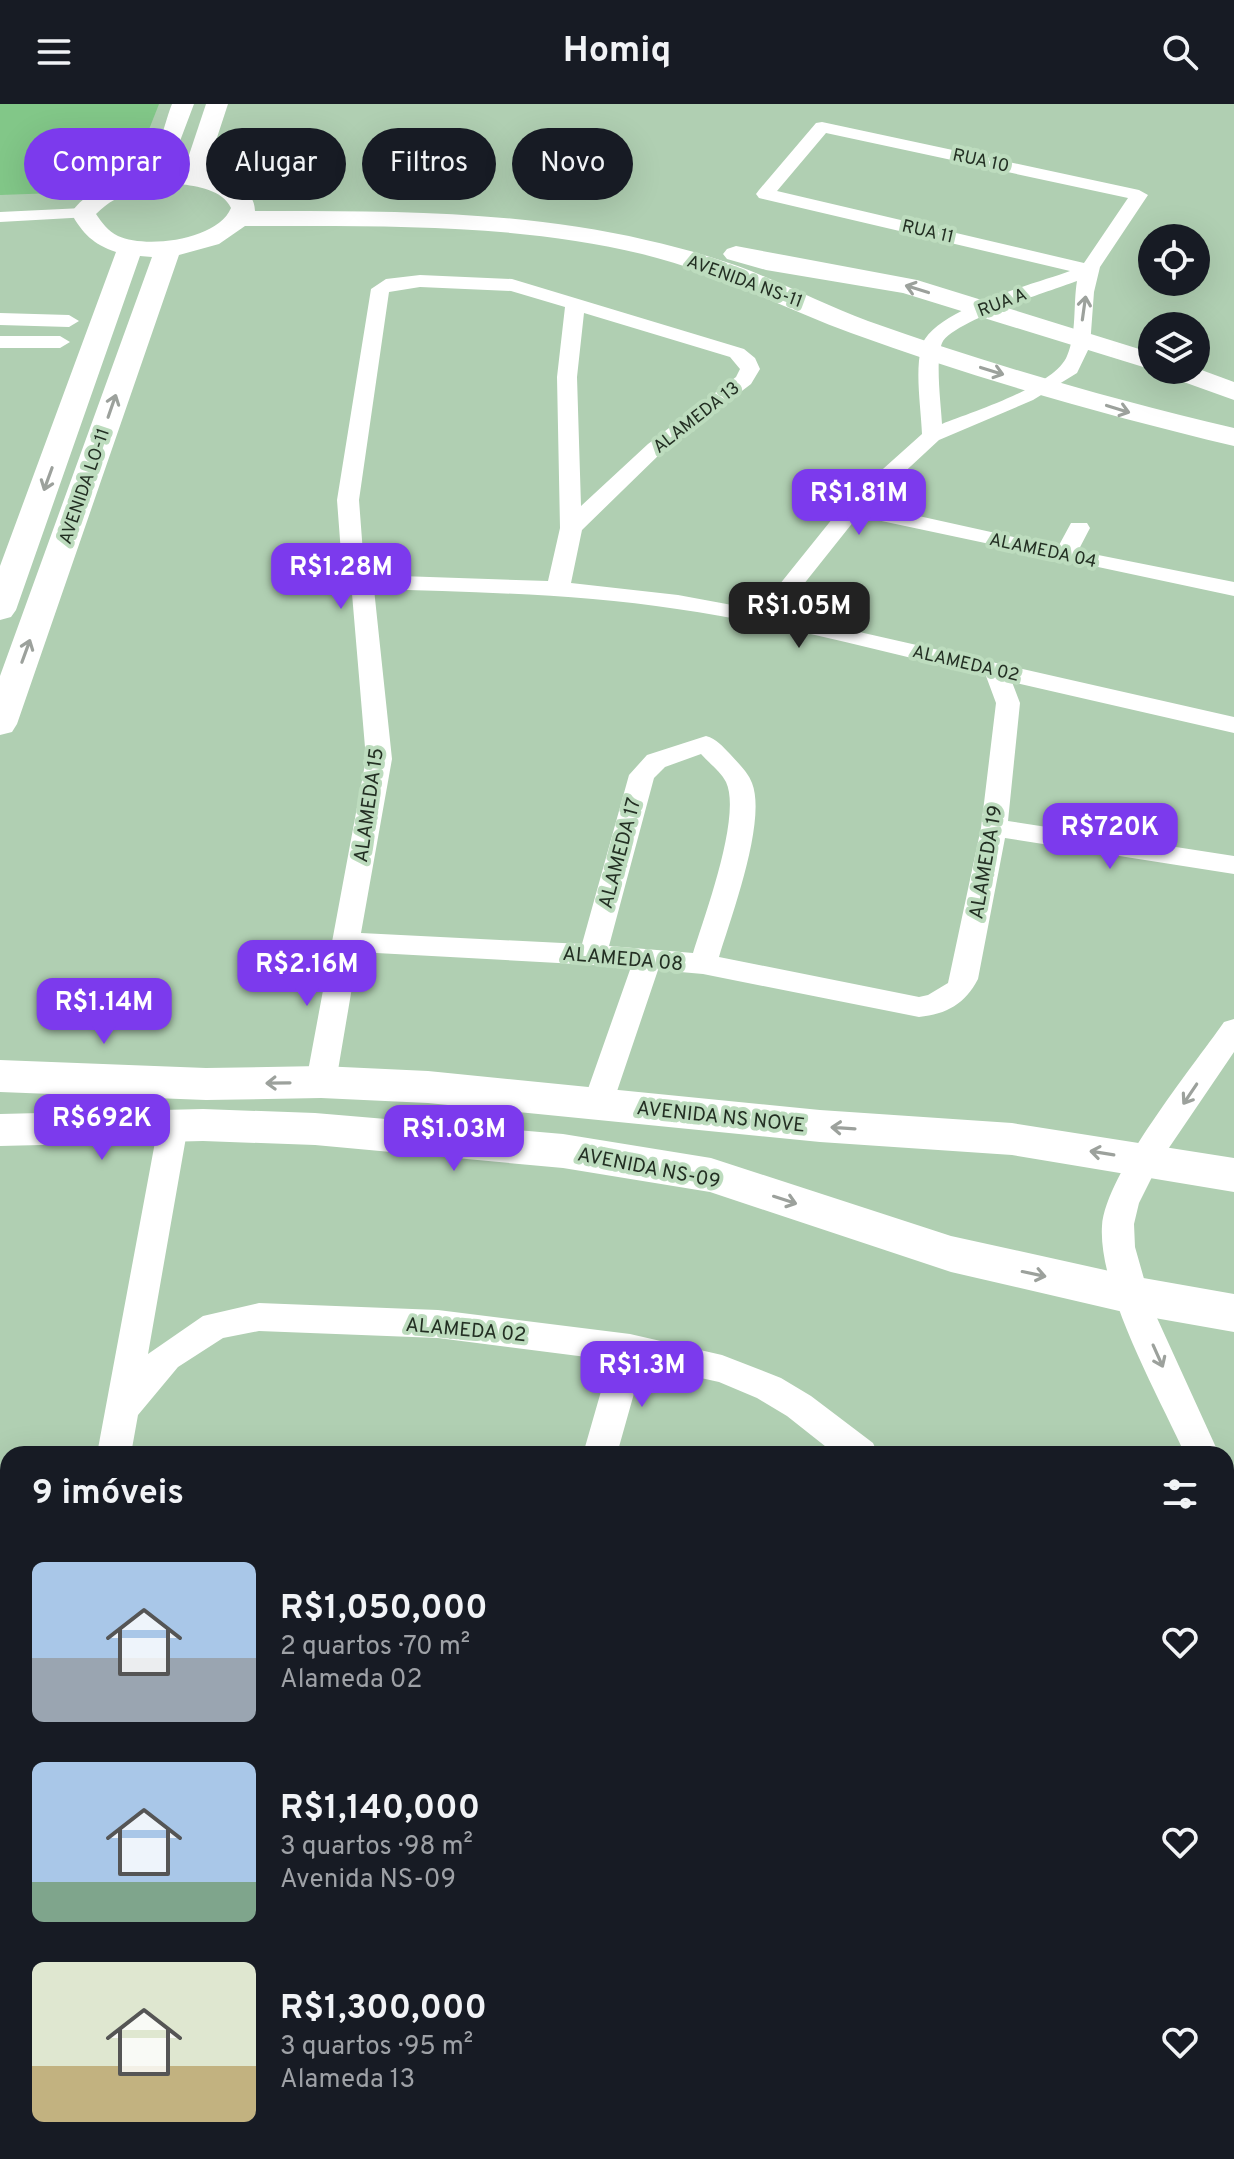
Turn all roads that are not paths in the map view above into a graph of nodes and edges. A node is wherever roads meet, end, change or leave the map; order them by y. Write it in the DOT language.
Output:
graph roads {
  1 [pos="183,104"];
  2 [pos="217,104"];
  3 [pos="822,127"];
  4 [pos="174,128"];
  5 [pos="190,178"];
  6 [pos="197,178"];
  7 [pos="98,200"];
  8 [pos="239,208"];
  9 [pos="83,213"];
  10 [pos="0,217"];
  11 [pos="131,247"];
  12 [pos="168,248"];
  13 [pos="1090,270"];
  14 [pos="380,289"];
  15 [pos="575,306"];
  16 [pos="983,309"];
  17 [pos="0,319"];
  18 [pos="69,321"];
  19 [pos="1080,338"];
  20 [pos="0,342"];
  21 [pos="60,342"];
  22 [pos="930,352"];
  23 [pos="1138,357"];
  24 [pos="1210,383"];
  25 [pos="1044,386"];
  26 [pos="1234,392"];
  27 [pos="932,436"];
  28 [pos="1234,437"];
  29 [pos="853,508"];
  30 [pos="571,528"];
  31 [pos="1079,528"];
  32 [pos="11,550"];
  33 [pos="1065,555"];
  34 [pos="362,582"];
  35 [pos="558,588"];
  36 [pos="1234,589"];
  37 [pos="0,610"];
  38 [pos="765,618"];
  39 [pos="996,670"];
  40 [pos="0,724"];
  41 [pos="1234,725"];
  42 [pos="994,828"];
  43 [pos="1234,865"];
  44 [pos="344,942"];
  45 [pos="593,954"];
  46 [pos="647,960"];
  47 [pos="703,964"];
  48 [pos="898,1006"];
  49 [pos="1234,1030"];
  50 [pos="0,1076"];
  51 [pos="321,1082"];
  52 [pos="598,1103"];
  53 [pos="173,1126"];
  54 [pos="0,1130"];
  55 [pos="1145,1160"];
  56 [pos="1234,1175"];
  57 [pos="1132,1295"];
  58 [pos="1234,1313"];
  59 [pos="630,1348"];
  60 [pos="122,1409"];
  61 [pos="115,1446"];
  62 [pos="602,1446"];
  63 [pos="851,1446"];
  64 [pos="1198,1446"];
  1 -- 4 [label="street"];
  2 -- 6 [label="street"];
  3 -- 13 [label="street, RUA 10"];
  3 -- 13 [label="street, RUA 11"];
  5 -- 6 [label="street"];
  6 -- 8 [label="street"];
  7 -- 9 [label="street"];
  8 -- 12 [label="street"];
  16 -- 8 [label="street, AVENIDA NS-11, one-way"];
  8 -- 22 [label="street, AVENIDA NS-11"];
  9 -- 10 [label="street"];
  9 -- 11 [label="street"];
  11 -- 12 [label="street"];
  11 -- 32 [label="street, AVENIDA LO-11, one-way"];
  40 -- 12 [label="street, AVENIDA LO-11, one-way"];
  13 -- 16 [label="street, RUA A"];
  19 -- 13 [label="street, one-way"];
  14 -- 15 [label="street, ALAMEDA 13"];
  14 -- 34 [label="street, ALAMEDA 15"];
  15 -- 30 [label="street"];
  15 -- 30 [label="street, ALAMEDA 13"];
  16 -- 19 [label="street, AVENIDA NS-11"];
  16 -- 22 [label="street, RUA A"];
  17 -- 18 [label="street"];
  19 -- 23 [label="street, AVENIDA NS-11"];
  19 -- 25 [label="street"];
  20 -- 21 [label="street"];
  22 -- 25 [label="street, AVENIDA NS-11, one-way"];
  22 -- 27 [label="street"];
  24 -- 26 [label="street"];
  25 -- 27 [label="street"];
  25 -- 28 [label="street, AVENIDA NS-11, one-way"];
  27 -- 29 [label="street"];
  29 -- 33 [label="street, ALAMEDA 04"];
  29 -- 38 [label="street"];
  30 -- 35 [label="street"];
  31 -- 33 [label="street"];
  32 -- 37 [label="street, AVENIDA LO-11"];
  33 -- 36 [label="street, ALAMEDA 04"];
  34 -- 35 [label="street, ALAMEDA 02"];
  34 -- 44 [label="street, ALAMEDA 15"];
  35 -- 38 [label="street, ALAMEDA 02"];
  38 -- 39 [label="street, ALAMEDA 02"];
  39 -- 41 [label="street, ALAMEDA 02"];
  39 -- 42 [label="street, ALAMEDA 19"];
  42 -- 43 [label="street"];
  42 -- 48 [label="street, ALAMEDA 19"];
  44 -- 45 [label="street, ALAMEDA 08"];
  44 -- 51 [label="street, ALAMEDA 15"];
  45 -- 46 [label="street, ALAMEDA 08"];
  45 -- 47 [label="street, ALAMEDA 17"];
  46 -- 47 [label="street, ALAMEDA 08"];
  46 -- 52 [label="street"];
  47 -- 48 [label="street, ALAMEDA 08"];
  49 -- 55 [label="street, one-way"];
  51 -- 50 [label="street, AVENIDA NS NOVE, one-way"];
  51 -- 52 [label="street, AVENIDA NS NOVE"];
  55 -- 52 [label="street, AVENIDA NS NOVE, one-way"];
  53 -- 54 [label="street, AVENIDA NS-09"];
  53 -- 57 [label="street, AVENIDA NS-09, one-way"];
  53 -- 60 [label="street"];
  55 -- 56 [label="street, AVENIDA NS NOVE"];
  55 -- 57 [label="street"];
  57 -- 58 [label="street, AVENIDA NS-09"];
  57 -- 64 [label="street, one-way"];
  59 -- 60 [label="street, ALAMEDA 02"];
  59 -- 62 [label="street"];
  59 -- 63 [label="street, ALAMEDA 02"];
  60 -- 61 [label="street"];
}
